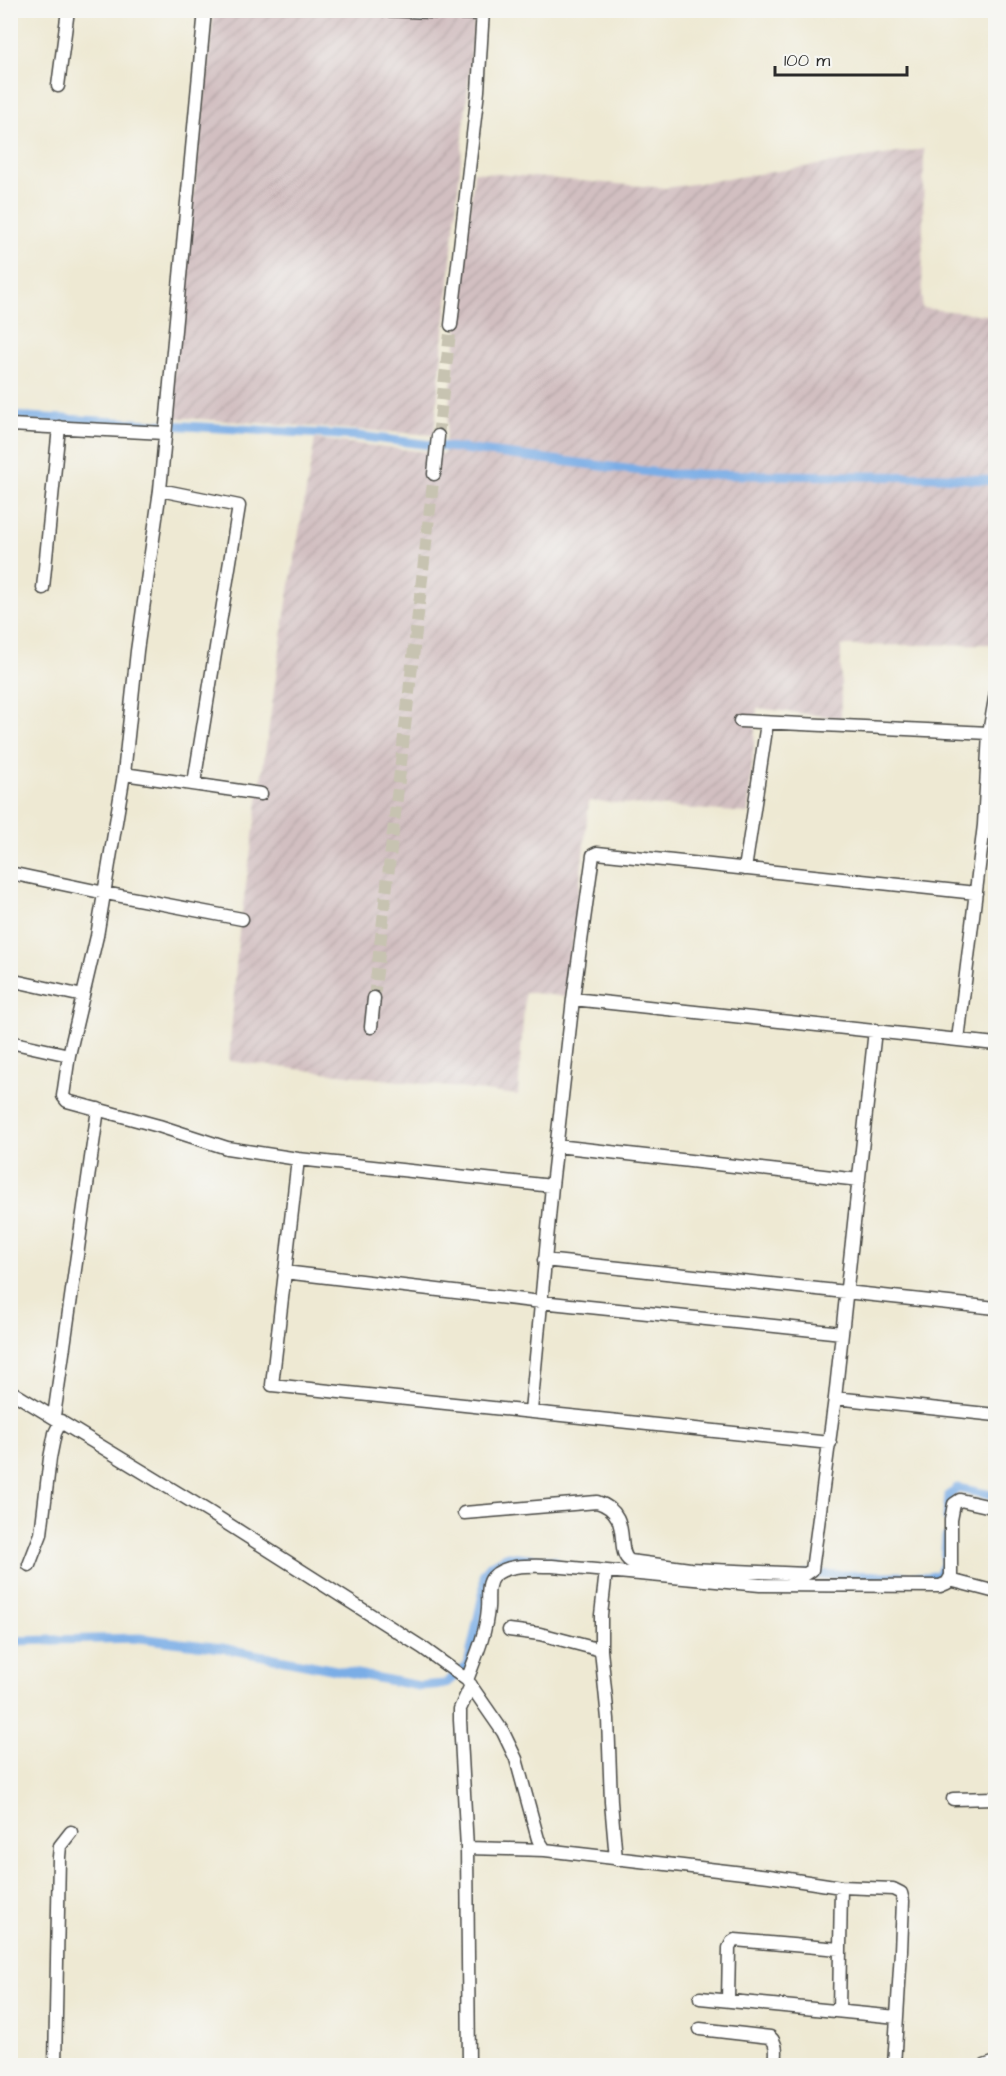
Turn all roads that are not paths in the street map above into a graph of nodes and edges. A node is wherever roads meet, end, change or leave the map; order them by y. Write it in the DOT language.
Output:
graph roads {
  1 [pos="68,10"];
  2 [pos="205,10"];
  3 [pos="384,10"];
  4 [pos="483,12"];
  5 [pos="58,86"];
  6 [pos="452,325"];
  7 [pos="10,425"];
  8 [pos="59,427"];
  9 [pos="165,427"];
  10 [pos="438,439"];
  11 [pos="434,474"];
  12 [pos="160,490"];
  13 [pos="43,588"];
  14 [pos="996,693"];
  15 [pos="740,721"];
  16 [pos="767,723"];
  17 [pos="989,733"];
  18 [pos="124,774"];
  19 [pos="194,783"];
  20 [pos="261,794"];
  21 [pos="746,869"];
  22 [pos="10,873"];
  23 [pos="105,893"];
  24 [pos="976,893"];
  25 [pos="242,919"];
  26 [pos="10,980"];
  27 [pos="83,996"];
  28 [pos="374,998"];
  29 [pos="573,999"];
  30 [pos="371,1027"];
  31 [pos="874,1030"];
  32 [pos="958,1040"];
  33 [pos="10,1042"];
  34 [pos="996,1044"];
  35 [pos="69,1055"];
  36 [pos="98,1109"];
  37 [pos="557,1146"];
  38 [pos="298,1159"];
  39 [pos="859,1180"];
  40 [pos="552,1186"];
  41 [pos="544,1260"];
  42 [pos="284,1272"];
  43 [pos="846,1291"];
  44 [pos="541,1302"];
  45 [pos="996,1308"];
  46 [pos="842,1333"];
  47 [pos="10,1391"];
  48 [pos="835,1398"];
  49 [pos="531,1411"];
  50 [pos="996,1415"];
  51 [pos="58,1418"];
  52 [pos="830,1443"];
  53 [pos="996,1508"];
  54 [pos="464,1514"];
  55 [pos="29,1565"];
  56 [pos="606,1571"];
  57 [pos="950,1580"];
  58 [pos="996,1592"];
  59 [pos="509,1630"];
  60 [pos="601,1650"];
  61 [pos="464,1678"];
  62 [pos="953,1798"];
  63 [pos="996,1798"];
  64 [pos="71,1832"];
  65 [pos="466,1848"];
  66 [pos="545,1850"];
  67 [pos="616,1859"];
  68 [pos="841,1887"];
  69 [pos="839,1949"];
  70 [pos="700,1998"];
  71 [pos="728,2000"];
  72 [pos="839,2011"];
  73 [pos="897,2017"];
  74 [pos="700,2029"];
  75 [pos="996,2062"];
  76 [pos="55,2066"];
  77 [pos="469,2066"];
  78 [pos="776,2066"];
  79 [pos="894,2066"];
  80 [pos="984,2066"];
  1 -- 5 [label="street"];
  2 -- 9 [label="street"];
  3 -- 4 [label="street"];
  4 -- 6 [label="street"];
  7 -- 8 [label="street"];
  8 -- 9 [label="street"];
  8 -- 13 [label="street"];
  9 -- 12 [label="street"];
  10 -- 11 [label="street"];
  12 -- 18 [label="street"];
  12 -- 19 [label="street"];
  14 -- 17 [label="street"];
  15 -- 16 [label="street"];
  16 -- 17 [label="street"];
  16 -- 21 [label="street"];
  17 -- 24 [label="street"];
  18 -- 19 [label="street"];
  18 -- 23 [label="street"];
  19 -- 20 [label="street"];
  21 -- 24 [label="street"];
  21 -- 29 [label="street"];
  22 -- 23 [label="street"];
  23 -- 25 [label="street"];
  23 -- 27 [label="street"];
  24 -- 32 [label="street"];
  26 -- 27 [label="street"];
  27 -- 35 [label="street"];
  28 -- 30 [label="street"];
  29 -- 31 [label="street"];
  29 -- 37 [label="street"];
  31 -- 32 [label="street"];
  31 -- 39 [label="street"];
  32 -- 34 [label="street"];
  33 -- 35 [label="street"];
  35 -- 36 [label="street"];
  36 -- 38 [label="street"];
  36 -- 51 [label="street"];
  37 -- 39 [label="street"];
  37 -- 40 [label="street"];
  38 -- 40 [label="street"];
  38 -- 42 [label="street"];
  39 -- 43 [label="street"];
  40 -- 41 [label="street"];
  41 -- 43 [label="street"];
  41 -- 44 [label="street"];
  42 -- 44 [label="street"];
  42 -- 49 [label="street"];
  43 -- 45 [label="street"];
  43 -- 46 [label="street"];
  44 -- 46 [label="street"];
  44 -- 49 [label="street"];
  46 -- 48 [label="street"];
  47 -- 51 [label="street"];
  48 -- 50 [label="street"];
  48 -- 52 [label="street"];
  49 -- 52 [label="street"];
  51 -- 55 [label="street"];
  51 -- 61 [label="street"];
  52 -- 54 [label="street"];
  53 -- 57 [label="street"];
  56 -- 57 [label="street"];
  56 -- 60 [label="street"];
  56 -- 61 [label="street"];
  57 -- 58 [label="street"];
  59 -- 60 [label="street"];
  60 -- 67 [label="street"];
  61 -- 65 [label="street"];
  61 -- 66 [label="street"];
  62 -- 63 [label="street"];
  64 -- 76 [label="street"];
  65 -- 66 [label="street"];
  65 -- 77 [label="street"];
  66 -- 67 [label="street"];
  67 -- 68 [label="street"];
  68 -- 69 [label="street"];
  68 -- 73 [label="street"];
  69 -- 71 [label="street"];
  69 -- 72 [label="street"];
  70 -- 71 [label="street"];
  71 -- 72 [label="street"];
  72 -- 73 [label="street"];
  73 -- 79 [label="street"];
  74 -- 78 [label="street"];
  75 -- 80 [label="street"];
}
